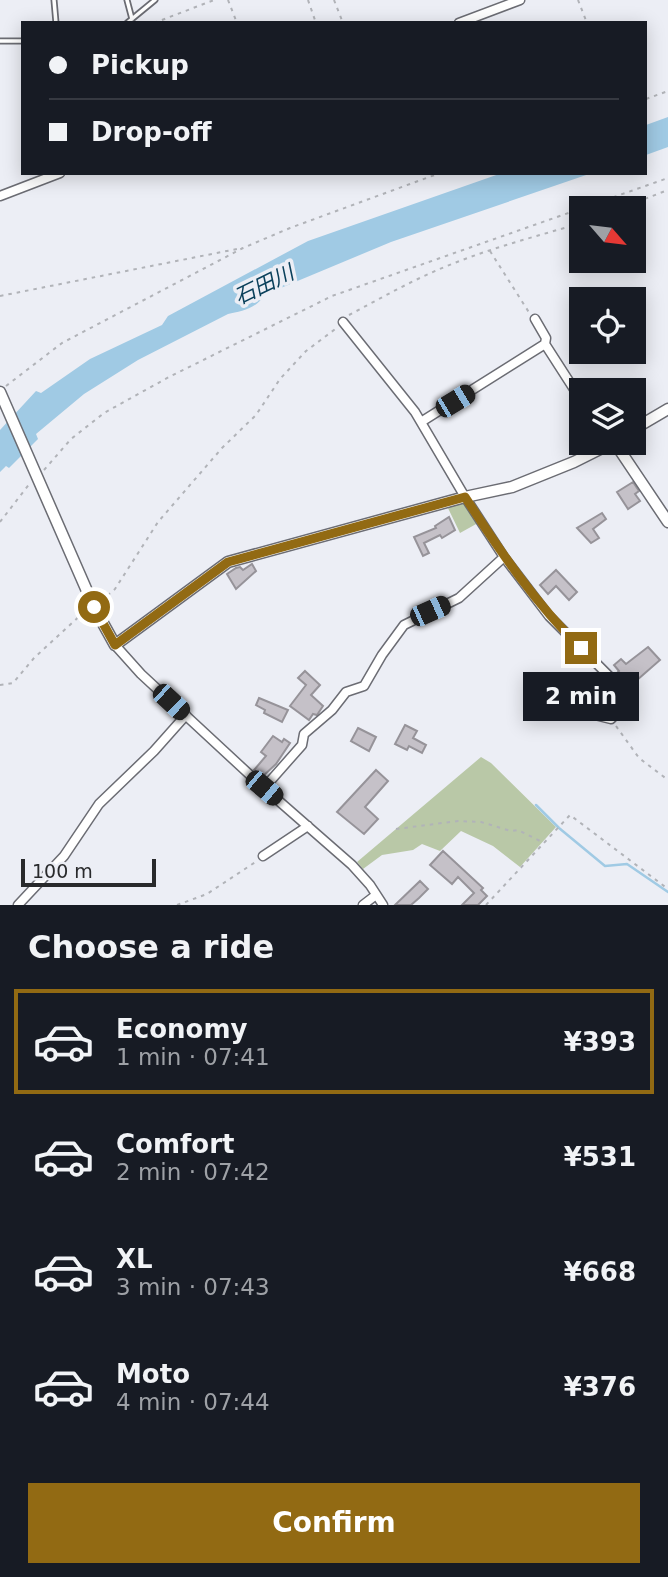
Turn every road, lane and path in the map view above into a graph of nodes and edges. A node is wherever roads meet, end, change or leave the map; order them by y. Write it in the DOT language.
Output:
graph roads {
  1 [pos="54,0"];
  2 [pos="127,0"];
  3 [pos="155,0"];
  4 [pos="214,0"];
  5 [pos="229,0"];
  6 [pos="308,0"];
  7 [pos="334,0"];
  8 [pos="520,0"];
  9 [pos="578,0"];
  10 [pos="132,19"];
  11 [pos="56,21"];
  12 [pos="130,21"];
  13 [pos="158,21"];
  14 [pos="236,21"];
  15 [pos="315,21"];
  16 [pos="342,21"];
  17 [pos="464,21"];
  18 [pos="586,21"];
  19 [pos="0,41"];
  20 [pos="21,41"];
  21 [pos="668,91"];
  22 [pos="647,99"];
  23 [pos="55,175"];
  24 [pos="435,175"];
  25 [pos="668,177"];
  26 [pos="668,190"];
  27 [pos="0,196"];
  28 [pos="646,198"];
  29 [pos="569,227"];
  30 [pos="243,248"];
  31 [pos="490,250"];
  32 [pos="0,296"];
  33 [pos="535,319"];
  34 [pos="343,323"];
  35 [pos="545,344"];
  36 [pos="569,381"];
  37 [pos="0,392"];
  38 [pos="668,410"];
  39 [pos="421,422"];
  40 [pos="646,422"];
  41 [pos="587,455"];
  42 [pos="620,455"];
  43 [pos="38,475"];
  44 [pos="465,497"];
  45 [pos="0,522"];
  46 [pos="668,522"];
  47 [pos="504,557"];
  48 [pos="94,607"];
  49 [pos="115,645"];
  50 [pos="0,685"];
  51 [pos="186,715"];
  52 [pos="595,715"];
  53 [pos="611,719"];
  54 [pos="668,780"];
  55 [pos="264,788"];
  56 [pos="308,826"];
  57 [pos="396,829"];
  58 [pos="545,843"];
  59 [pos="263,856"];
  60 [pos="668,889"];
  61 [pos="376,895"];
  62 [pos="18,905"];
  63 [pos="177,905"];
  64 [pos="363,905"];
  65 [pos="383,905"];
  66 [pos="486,905"];
  1 -- 11 [label="lane"];
  2 -- 10 [label="lane"];
  3 -- 10 [label="lane"];
  4 -- 13 [label="path"];
  5 -- 14 [label="path"];
  6 -- 15 [label="path"];
  7 -- 16 [label="path"];
  8 -- 17 [label="street"];
  9 -- 18 [label="path"];
  10 -- 12 [label="lane"];
  19 -- 20 [label="lane"];
  21 -- 22 [label="path"];
  23 -- 27 [label="street"];
  24 -- 30 [label="path"];
  25 -- 43 [label="path"];
  26 -- 28 [label="path"];
  29 -- 31 [label="path"];
  30 -- 32 [label="path"];
  30 -- 37 [label="path"];
  31 -- 33 [label="path"];
  31 -- 34 [label="path"];
  33 -- 35 [label="street"];
  34 -- 39 [label="street"];
  34 -- 48 [label="path"];
  35 -- 36 [label="street"];
  35 -- 39 [label="street"];
  37 -- 43 [label="street"];
  38 -- 40 [label="street"];
  39 -- 44 [label="street"];
  41 -- 44 [label="street"];
  42 -- 46 [label="street"];
  43 -- 45 [label="path"];
  43 -- 48 [label="street"];
  44 -- 47 [label="street"];
  44 -- 49 [label="street"];
  47 -- 53 [label="street"];
  47 -- 55 [label="street"];
  48 -- 49 [label="street"];
  48 -- 50 [label="path"];
  49 -- 51 [label="street"];
  51 -- 55 [label="street"];
  51 -- 62 [label="street"];
  52 -- 53 [label="street"];
  53 -- 54 [label="path"];
  55 -- 56 [label="street"];
  56 -- 59 [label="street"];
  56 -- 61 [label="street"];
  57 -- 58 [label="path"];
  58 -- 60 [label="path"];
  58 -- 66 [label="path"];
  59 -- 63 [label="path"];
  61 -- 64 [label="street"];
  61 -- 65 [label="street"];
}
